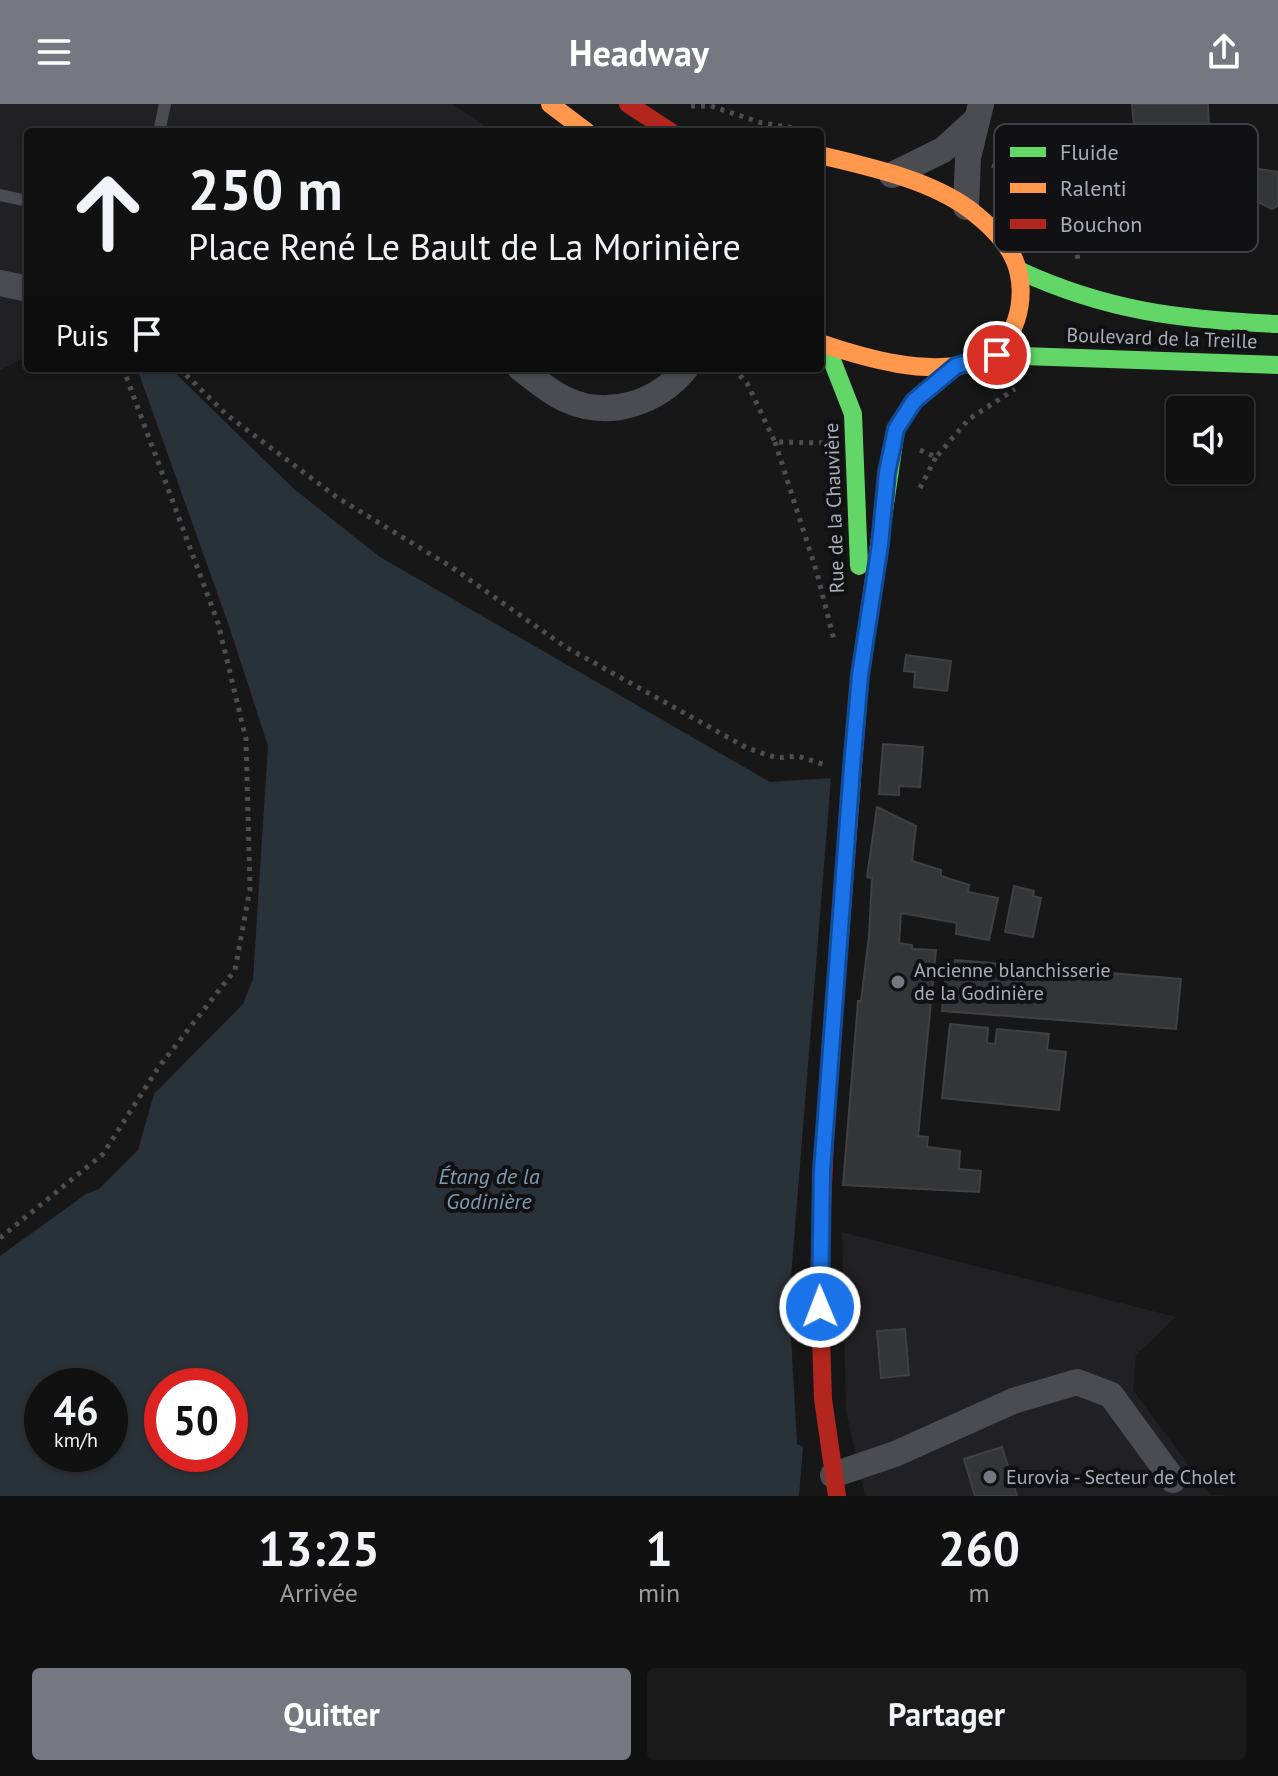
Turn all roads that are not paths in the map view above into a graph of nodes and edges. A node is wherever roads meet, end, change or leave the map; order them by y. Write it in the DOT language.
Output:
graph roads {
  1 [pos="165,104"];
  2 [pos="550,104"];
  3 [pos="628,104"];
  4 [pos="979,111"];
  5 [pos="160,128"];
  6 [pos="582,128"];
  7 [pos="665,128"];
  8 [pos="824,156"];
  9 [pos="892,175"];
  10 [pos="0,195"];
  11 [pos="24,200"];
  12 [pos="966,207"];
  13 [pos="994,233"];
  14 [pos="1007,252"];
  15 [pos="1018,270"];
  16 [pos="0,283"];
  17 [pos="24,288"];
  18 [pos="1278,324"];
  19 [pos="824,344"];
  20 [pos="824,346"];
  21 [pos="997,355"];
  22 [pos="1278,365"];
  23 [pos="956,366"];
  24 [pos="526,372"];
  25 [pos="681,372"];
  26 [pos="860,675"];
  27 [pos="1173,1480"];
  28 [pos="835,1485"];
  1 -- 5 [label="lane"];
  2 -- 6 [label="main road"];
  3 -- 7 [label="main road"];
  4 -- 9 [label="street"];
  4 -- 12 [label="street"];
  8 -- 9 [label="main road"];
  9 -- 12 [label="main road"];
  10 -- 11 [label="lane"];
  12 -- 13 [label="main road"];
  14 -- 15 [label="main road"];
  15 -- 18 [label="main road, Boulevard de la Treille"];
  15 -- 21 [label="main road"];
  16 -- 17 [label="street"];
  19 -- 23 [label="main road"];
  20 -- 26 [label="main road, Rue de la Chauvière"];
  21 -- 22 [label="main road, Boulevard de la Treille"];
  21 -- 23 [label="main road, Boulevard de la Treille"];
  23 -- 26 [label="main road, Rue de la Chauvière"];
  24 -- 25 [label="street"];
  26 -- 28 [label="main road, Rue de la Chauvière"];
  27 -- 28 [label="street"];
}
